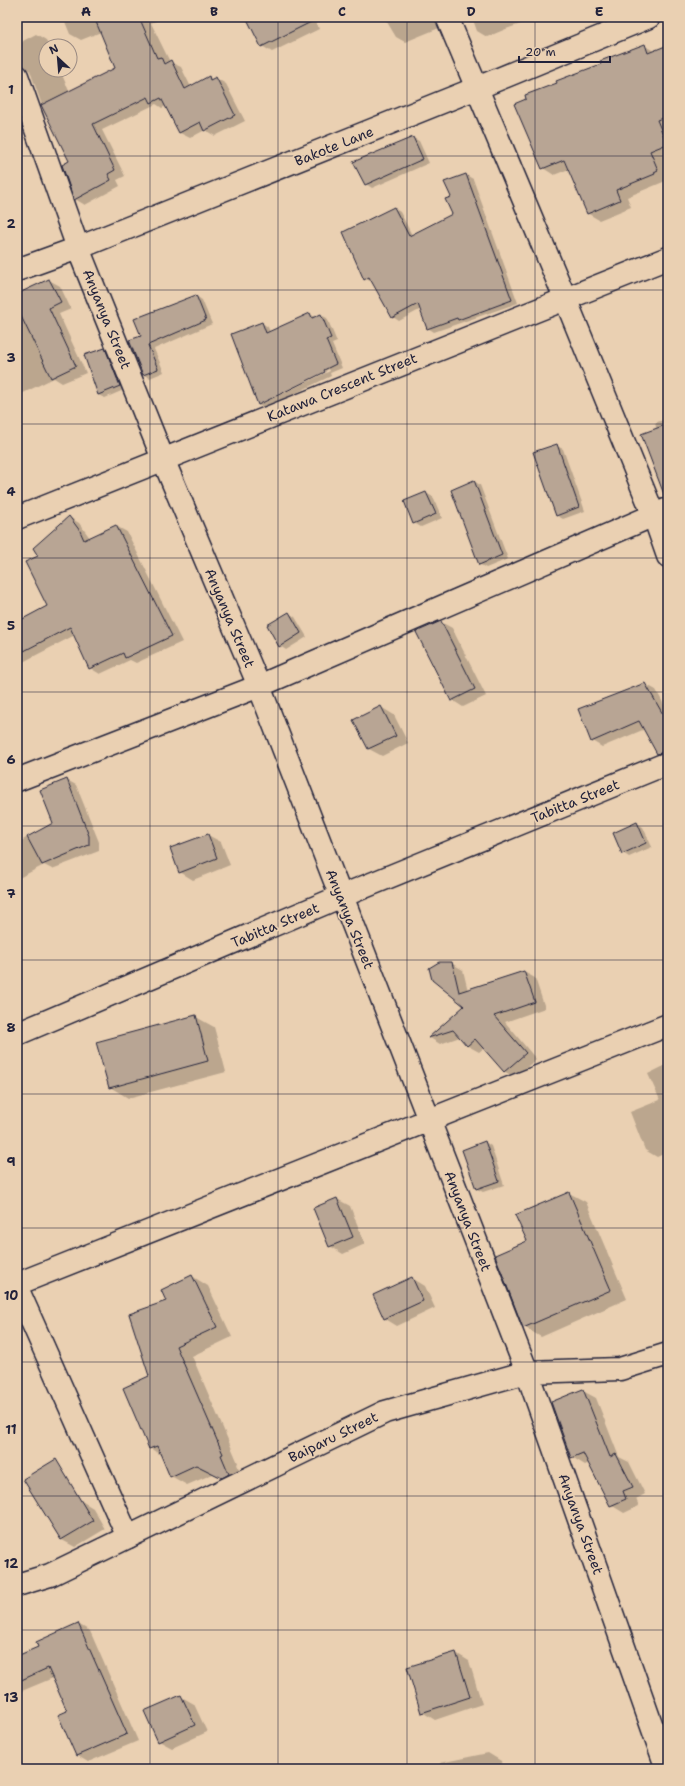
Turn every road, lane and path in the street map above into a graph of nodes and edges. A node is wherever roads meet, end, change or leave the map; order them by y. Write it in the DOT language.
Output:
graph roads {
  1 [pos="447,17"];
  2 [pos="649,17"];
  3 [pos="17,76"];
  4 [pos="477,88"];
  5 [pos="78,248"];
  6 [pos="668,258"];
  7 [pos="17,270"];
  8 [pos="565,298"];
  9 [pos="163,459"];
  10 [pos="661,512"];
  11 [pos="17,518"];
  12 [pos="668,556"];
  13 [pos="259,686"];
  14 [pos="668,763"];
  15 [pos="17,780"];
  16 [pos="342,896"];
  17 [pos="668,1025"];
  18 [pos="17,1034"];
  19 [pos="428,1119"];
  20 [pos="17,1284"];
  21 [pos="17,1288"];
  22 [pos="668,1354"];
  23 [pos="527,1372"];
  24 [pos="128,1537"];
  25 [pos="17,1585"];
  26 [pos="667,1769"];
  1 -- 4 [label="street"];
  2 -- 4 [label="street, Bakote Lane"];
  3 -- 5 [label="street, Anyanya Street"];
  4 -- 5 [label="street, Bakote Lane"];
  4 -- 8 [label="street"];
  5 -- 7 [label="street, Bakote Lane"];
  5 -- 9 [label="street, Anyanya Street"];
  6 -- 8 [label="street, Katawa Crescent Street"];
  8 -- 9 [label="street, Katawa Crescent Street"];
  8 -- 10 [label="street"];
  9 -- 11 [label="street, Katawa Crescent Street"];
  9 -- 13 [label="street, Anyanya Street"];
  10 -- 12 [label="street"];
  10 -- 13 [label="street"];
  13 -- 15 [label="street"];
  13 -- 16 [label="street, Anyanya Street"];
  14 -- 16 [label="street, Tabitta Street"];
  16 -- 18 [label="street, Tabitta Street"];
  16 -- 19 [label="street, Anyanya Street"];
  17 -- 19 [label="street"];
  19 -- 20 [label="street"];
  19 -- 23 [label="street, Anyanya Street"];
  21 -- 24 [label="street"];
  22 -- 23 [label="street, Baiparu Street"];
  23 -- 24 [label="street, Baiparu Street"];
  23 -- 26 [label="street, Anyanya Street"];
  24 -- 25 [label="street, Baiparu Street"];
}
